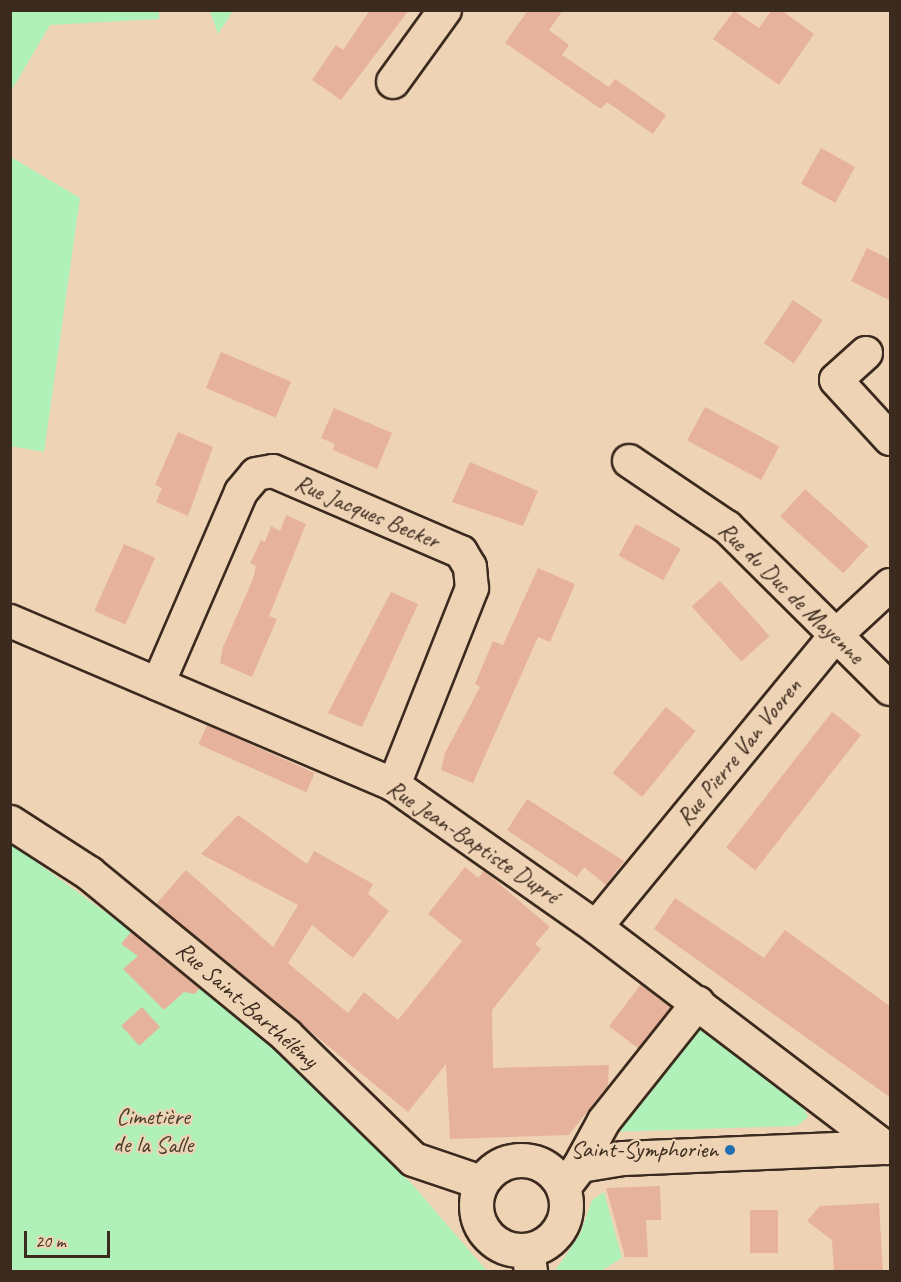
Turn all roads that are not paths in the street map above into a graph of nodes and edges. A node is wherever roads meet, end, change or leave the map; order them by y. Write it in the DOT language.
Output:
graph roads {
  1 [pos="445,10"];
  2 [pos="393,82"];
  3 [pos="866,353"];
  4 [pos="891,439"];
  5 [pos="629,461"];
  6 [pos="891,585"];
  7 [pos="10,621"];
  8 [pos="835,636"];
  9 [pos="158,684"];
  10 [pos="891,689"];
  11 [pos="394,785"];
  12 [pos="10,822"];
  13 [pos="596,927"];
  14 [pos="698,1003"];
  15 [pos="888,1148"];
  16 [pos="571,1176"];
  17 [pos="481,1182"];
  18 [pos="529,1261"];
  1 -- 2 [label="street"];
  3 -- 4 [label="street"];
  5 -- 8 [label="street, Rue du Duc de Mayenne"];
  6 -- 8 [label="street, Rue Pierre Van Vooren"];
  7 -- 9 [label="street, Rue Jean-Baptiste Dupré"];
  8 -- 10 [label="street, Rue du Duc de Mayenne"];
  8 -- 13 [label="street, Rue Pierre Van Vooren"];
  9 -- 11 [label="street, Rue Jean-Baptiste Dupré"];
  9 -- 11 [label="street, Rue Jacques Becker"];
  11 -- 13 [label="street, Rue Jean-Baptiste Dupré"];
  12 -- 17 [label="street, Rue Saint-Barthélémy"];
  13 -- 14 [label="street, Rue Jean-Baptiste Dupré"];
  14 -- 15 [label="street, Rue Jean-Baptiste Dupré"];
  14 -- 16 [label="street"];
  15 -- 16 [label="street"];
  16 -- 17 [label="street"];
  16 -- 18 [label="street"];
  17 -- 18 [label="street"];
}
